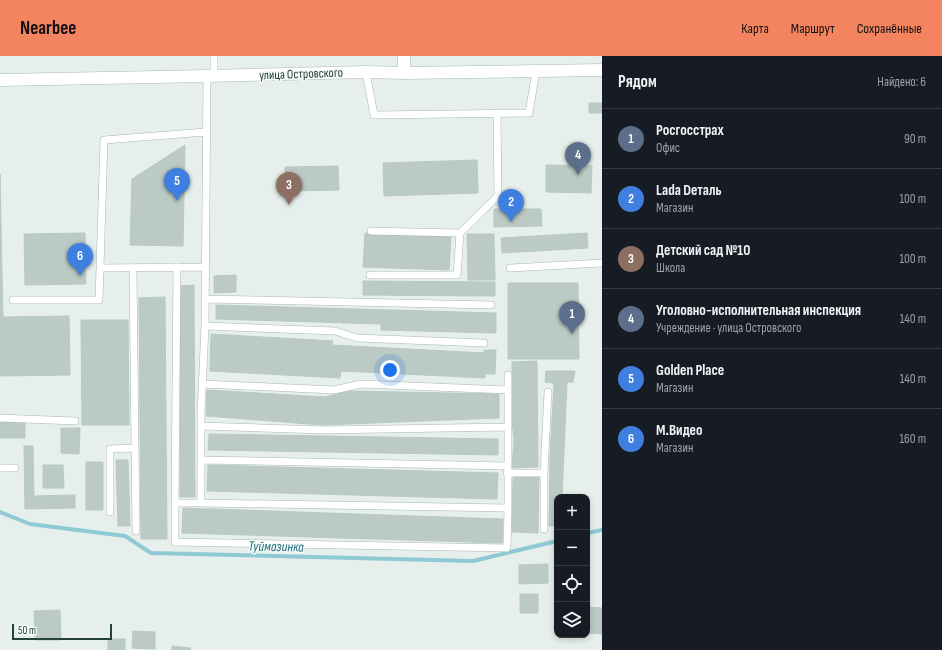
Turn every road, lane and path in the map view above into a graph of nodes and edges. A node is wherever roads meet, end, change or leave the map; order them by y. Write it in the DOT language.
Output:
graph roads {
  1 [pos="214,56"];
  2 [pos="404,56"];
  3 [pos="602,70"];
  4 [pos="536,71"];
  5 [pos="366,72"];
  6 [pos="404,73"];
  7 [pos="211,76"];
  8 [pos="0,80"];
  9 [pos="497,113"];
  10 [pos="206,132"];
  11 [pos="371,231"];
  12 [pos="460,233"];
  13 [pos="602,262"];
  14 [pos="176,267"];
  15 [pos="205,267"];
  16 [pos="100,268"];
  17 [pos="133,268"];
  18 [pos="510,268"];
  19 [pos="370,275"];
  20 [pos="205,299"];
  21 [pos="12,300"];
  22 [pos="491,305"];
  23 [pos="205,326"];
  24 [pos="484,343"];
  25 [pos="508,375"];
  26 [pos="202,384"];
  27 [pos="508,390"];
  28 [pos="548,392"];
  29 [pos="0,418"];
  30 [pos="75,421"];
  31 [pos="201,426"];
  32 [pos="508,427"];
  33 [pos="135,448"];
  34 [pos="201,460"];
  35 [pos="0,468"];
  36 [pos="15,468"];
  37 [pos="508,469"];
  38 [pos="544,473"];
  39 [pos="175,503"];
  40 [pos="201,503"];
  41 [pos="508,508"];
  42 [pos="110,512"];
  43 [pos="544,529"];
  44 [pos="136,531"];
  1 -- 7 [label="lane"];
  2 -- 6 [label="main road"];
  3 -- 4 [label="main road, улица Островского"];
  4 -- 6 [label="main road, улица Островского"];
  4 -- 9 [label="lane"];
  5 -- 6 [label="main road, улица Островского"];
  5 -- 7 [label="main road, улица Островского"];
  5 -- 9 [label="lane"];
  7 -- 8 [label="main road, улица Островского"];
  7 -- 10 [label="lane"];
  9 -- 12 [label="lane"];
  10 -- 15 [label="lane"];
  10 -- 16 [label="lane"];
  11 -- 12 [label="lane"];
  12 -- 19 [label="lane"];
  13 -- 18 [label="lane"];
  14 -- 15 [label="lane"];
  14 -- 17 [label="lane"];
  14 -- 39 [label="lane"];
  15 -- 20 [label="lane"];
  16 -- 17 [label="lane"];
  16 -- 21 [label="lane"];
  17 -- 33 [label="lane"];
  20 -- 22 [label="lane"];
  20 -- 23 [label="lane"];
  23 -- 24 [label="lane"];
  23 -- 26 [label="lane"];
  25 -- 27 [label="lane"];
  26 -- 27 [label="lane"];
  26 -- 31 [label="lane"];
  27 -- 32 [label="lane"];
  28 -- 38 [label="lane"];
  29 -- 30 [label="lane"];
  31 -- 32 [label="lane"];
  31 -- 34 [label="lane"];
  32 -- 37 [label="lane"];
  33 -- 42 [label="lane"];
  33 -- 44 [label="lane"];
  34 -- 37 [label="lane"];
  34 -- 40 [label="lane"];
  35 -- 36 [label="lane"];
  37 -- 38 [label="lane"];
  37 -- 41 [label="lane"];
  38 -- 43 [label="lane"];
  39 -- 40 [label="lane"];
  39 -- 41 [label="lane"];
  40 -- 41 [label="lane"];
}
